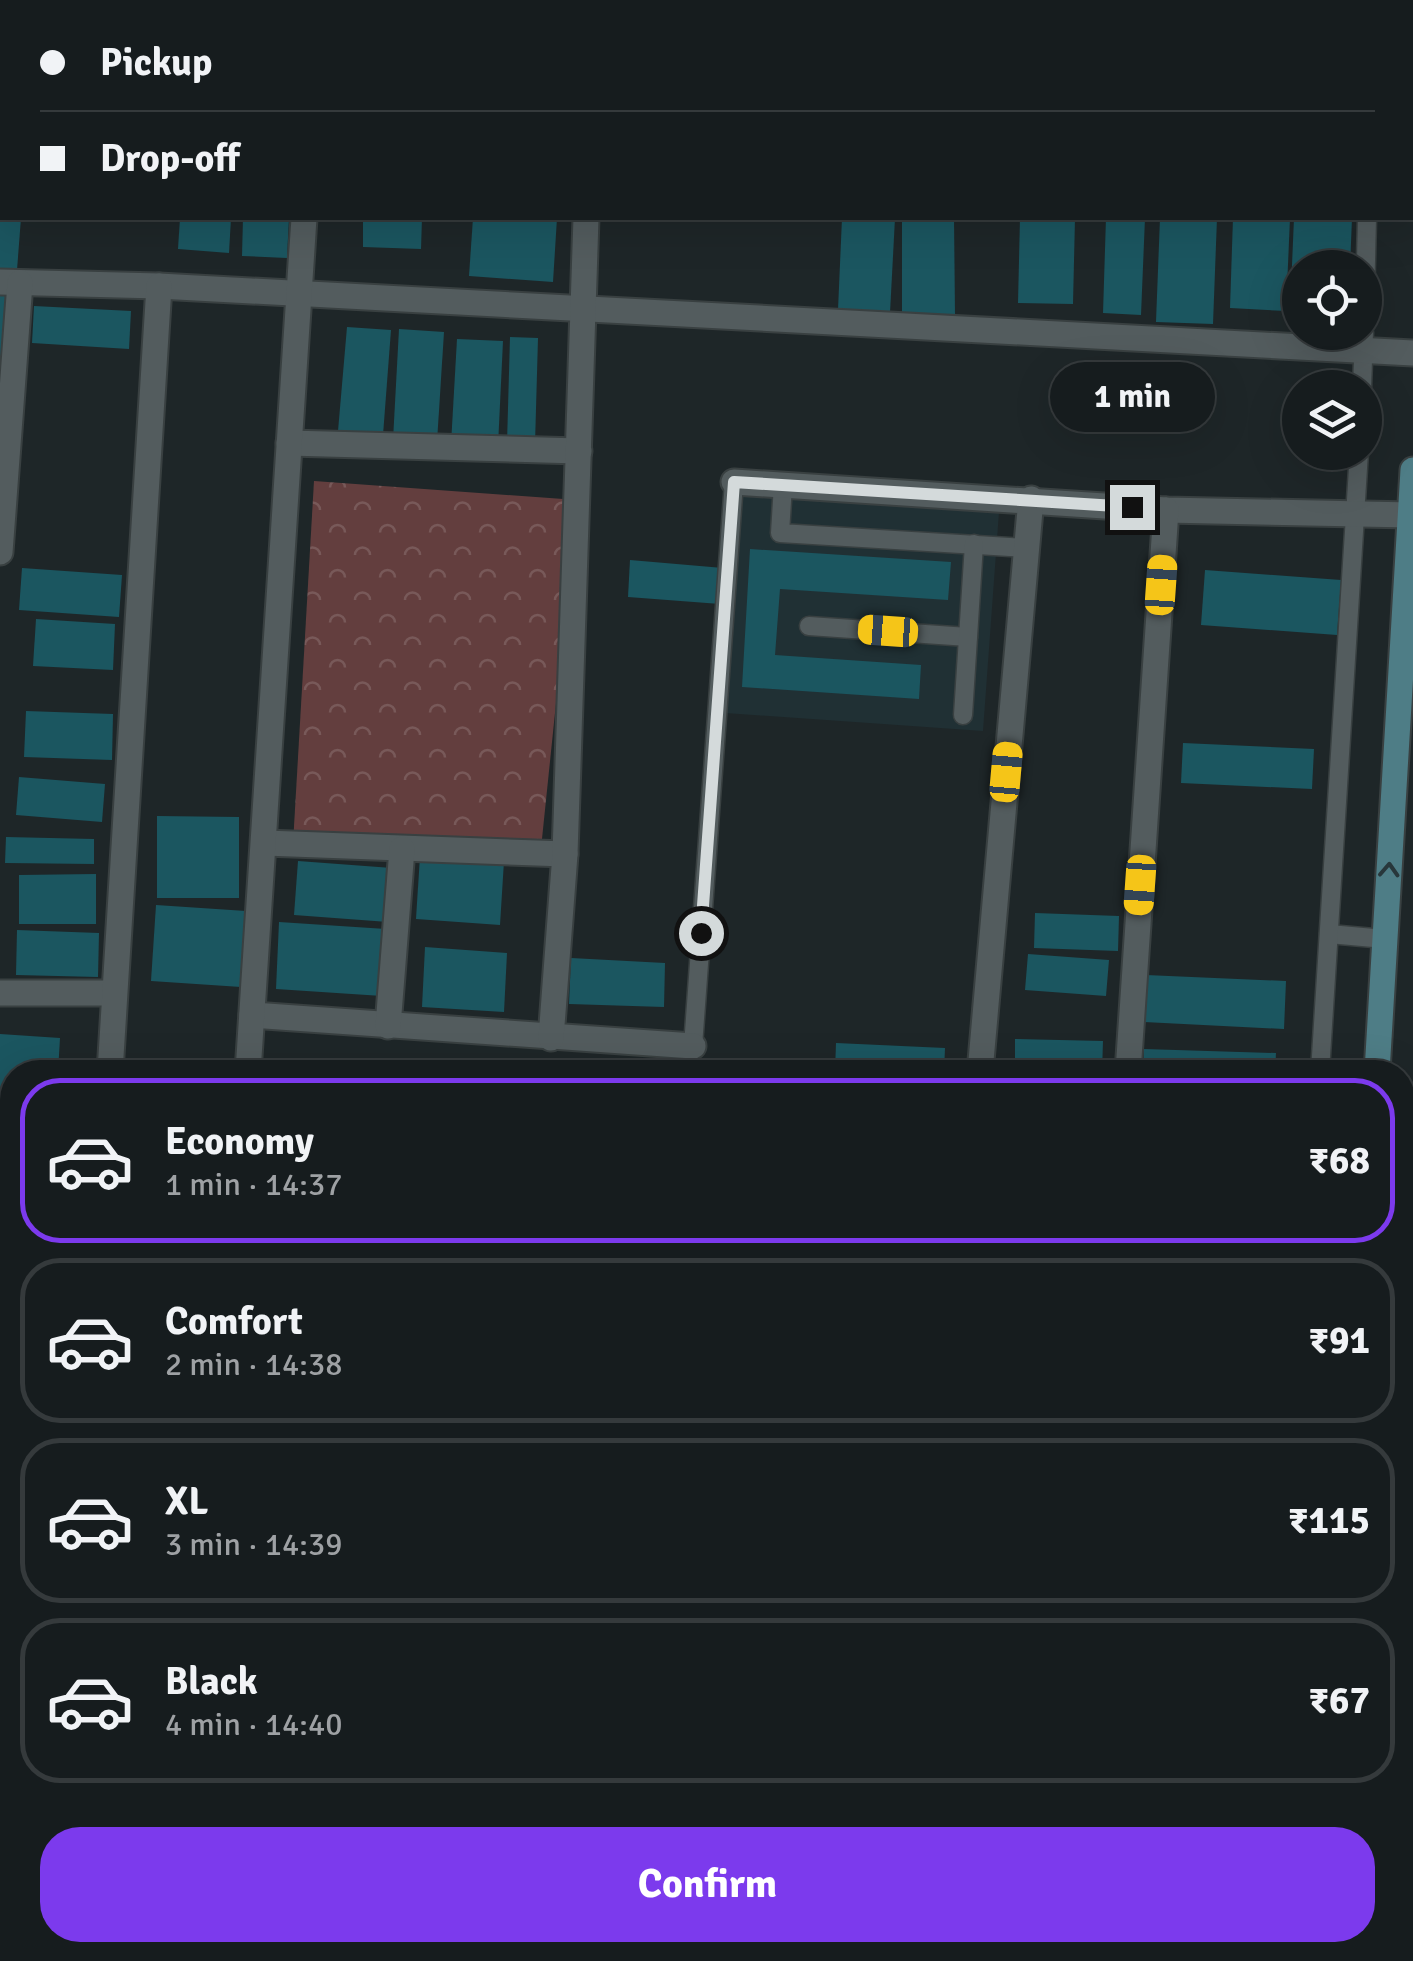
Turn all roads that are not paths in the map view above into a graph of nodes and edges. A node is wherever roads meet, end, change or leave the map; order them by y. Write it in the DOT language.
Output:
graph roads {
  1 [pos="304,220"];
  2 [pos="586,220"];
  3 [pos="1368,220"];
  4 [pos="1367,250"];
  5 [pos="10,283"];
  6 [pos="160,286"];
  7 [pos="301,296"];
  8 [pos="581,310"];
  9 [pos="1282,339"];
  10 [pos="1382,346"];
  11 [pos="1413,353"];
  12 [pos="3,424"];
  13 [pos="289,443"];
  14 [pos="579,451"];
  15 [pos="1358,470"];
  16 [pos="1413,470"];
  17 [pos="734,482"];
  18 [pos="783,485"];
  19 [pos="1031,499"];
  20 [pos="1166,510"];
  21 [pos="1356,514"];
  22 [pos="1411,516"];
  23 [pos="974,544"];
  24 [pos="1026,548"];
  25 [pos="0,552"];
  26 [pos="809,626"];
  27 [pos="968,637"];
  28 [pos="962,715"];
  29 [pos="265,843"];
  30 [pos="402,849"];
  31 [pos="565,854"];
  32 [pos="1328,934"];
  33 [pos="1385,939"];
  34 [pos="0,993"];
  35 [pos="114,993"];
  36 [pos="252,1015"];
  37 [pos="388,1026"];
  38 [pos="551,1038"];
  39 [pos="693,1046"];
  40 [pos="111,1060"];
  41 [pos="249,1060"];
  42 [pos="981,1060"];
  43 [pos="1129,1060"];
  44 [pos="1321,1060"];
  45 [pos="1378,1060"];
  1 -- 7 [label="street"];
  2 -- 8 [label="street"];
  3 -- 4 [label="lane"];
  5 -- 6 [label="street"];
  5 -- 12 [label="street"];
  6 -- 7 [label="street"];
  6 -- 35 [label="street"];
  7 -- 8 [label="street"];
  7 -- 13 [label="street"];
  8 -- 9 [label="street"];
  8 -- 14 [label="street"];
  10 -- 11 [label="street"];
  12 -- 25 [label="street"];
  13 -- 14 [label="street"];
  13 -- 29 [label="street"];
  14 -- 31 [label="street"];
  15 -- 21 [label="lane"];
  16 -- 22 [label="main road"];
  17 -- 18 [label="street"];
  17 -- 39 [label="lane"];
  18 -- 19 [label="street"];
  18 -- 23 [label="lane"];
  19 -- 20 [label="street"];
  19 -- 24 [label="street"];
  20 -- 21 [label="street"];
  20 -- 43 [label="street"];
  21 -- 22 [label="street"];
  21 -- 32 [label="lane"];
  33 -- 22 [label="main road, one-way"];
  23 -- 24 [label="lane"];
  23 -- 27 [label="lane"];
  24 -- 42 [label="street"];
  26 -- 27 [label="lane"];
  27 -- 28 [label="lane"];
  29 -- 30 [label="street"];
  29 -- 36 [label="street"];
  30 -- 31 [label="street"];
  30 -- 37 [label="street"];
  31 -- 38 [label="street"];
  32 -- 33 [label="lane"];
  32 -- 44 [label="lane"];
  33 -- 45 [label="main road"];
  34 -- 35 [label="street"];
  35 -- 40 [label="street"];
  36 -- 37 [label="street"];
  36 -- 41 [label="street"];
  37 -- 38 [label="street"];
  38 -- 39 [label="street"];
}
